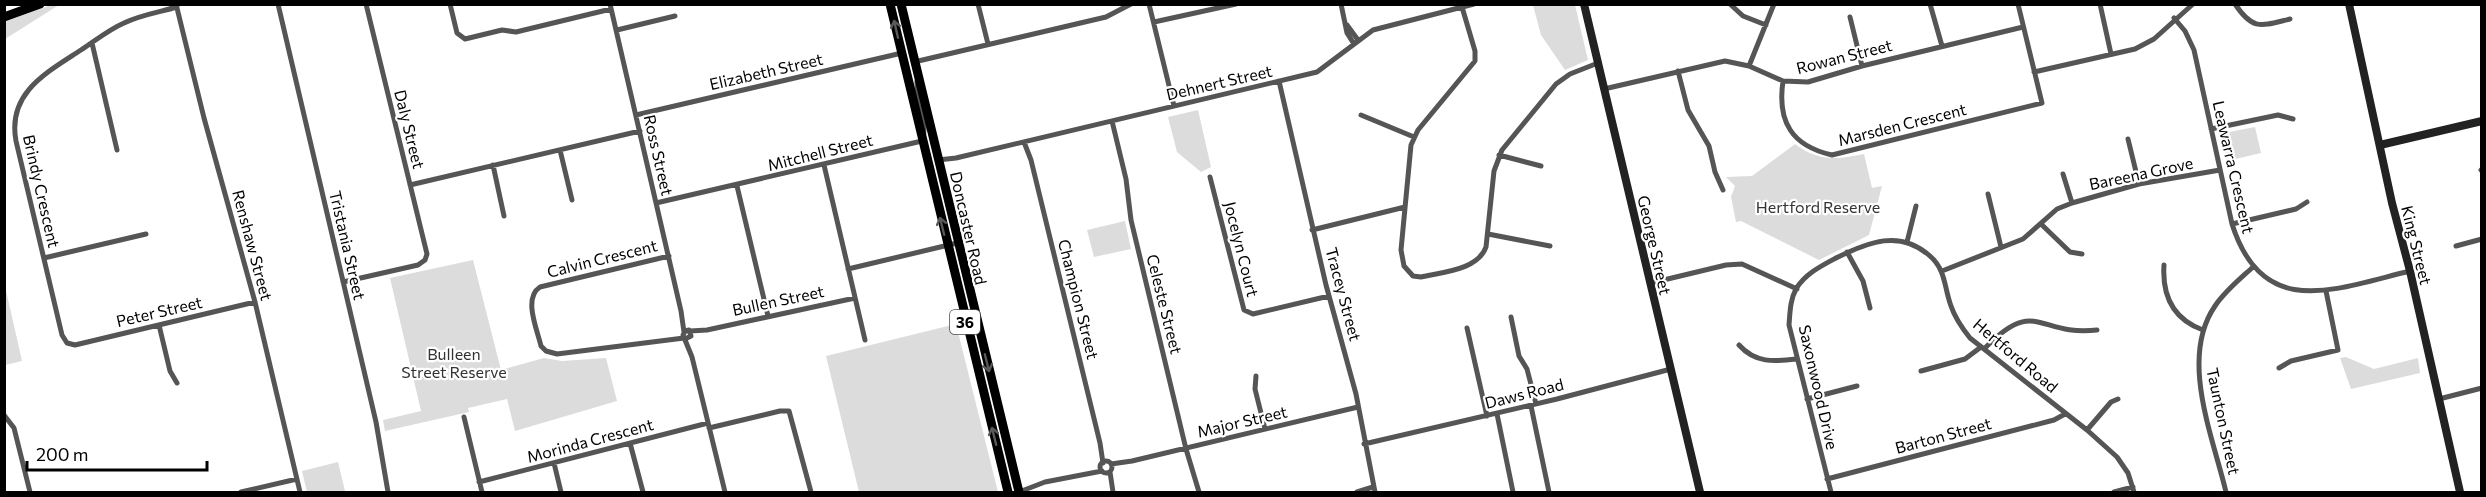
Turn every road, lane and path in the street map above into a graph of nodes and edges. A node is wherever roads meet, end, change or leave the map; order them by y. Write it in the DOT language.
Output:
graph roads {
  1 [pos="40,4"];
  2 [pos="278,4"];
  3 [pos="366,4"];
  4 [pos="450,4"];
  5 [pos="890,4"];
  6 [pos="901,4"];
  7 [pos="978,4"];
  8 [pos="1150,4"];
  9 [pos="1236,4"];
  10 [pos="1341,4"];
  11 [pos="1474,4"];
  12 [pos="1730,4"];
  13 [pos="1774,4"];
  14 [pos="1930,4"];
  15 [pos="2018,4"];
  16 [pos="2100,4"];
  17 [pos="2193,4"];
  18 [pos="2235,4"];
  19 [pos="2349,4"];
  20 [pos="1131,5"];
  21 [pos="1586,5"];
  22 [pos="611,7"];
  23 [pos="1464,7"];
  24 [pos="177,8"];
  25 [pos="675,16"];
  26 [pos="4,17"];
  27 [pos="1850,17"];
  28 [pos="2175,18"];
  29 [pos="2290,19"];
  30 [pos="1154,24"];
  31 [pos="1766,25"];
  32 [pos="2023,27"];
  33 [pos="617,30"];
  34 [pos="1356,42"];
  35 [pos="92,43"];
  36 [pos="988,44"];
  37 [pos="1941,46"];
  38 [pos="902,53"];
  39 [pos="2112,54"];
  40 [pos="915,62"];
  41 [pos="1598,65"];
  42 [pos="1749,66"];
  43 [pos="1862,66"];
  44 [pos="1678,71"];
  45 [pos="2034,72"];
  46 [pos="917,73"];
  47 [pos="1783,81"];
  48 [pos="1277,82"];
  49 [pos="1604,89"];
  50 [pos="1174,106"];
  51 [pos="636,115"];
  52 [pos="1361,115"];
  53 [pos="2294,118"];
  54 [pos="1112,121"];
  55 [pos="2481,121"];
  56 [pos="2211,129"];
  57 [pos="640,131"];
  58 [pos="1414,137"];
  59 [pos="2128,138"];
  60 [pos="1026,141"];
  61 [pos="923,146"];
  62 [pos="2380,146"];
  63 [pos="117,150"];
  64 [pos="560,150"];
  65 [pos="1499,155"];
  66 [pos="938,161"];
  67 [pos="493,165"];
  68 [pos="824,165"];
  69 [pos="1541,166"];
  70 [pos="2220,170"];
  71 [pos="2063,174"];
  72 [pos="1210,177"];
  73 [pos="2139,184"];
  74 [pos="410,185"];
  75 [pos="737,186"];
  76 [pos="1723,190"];
  77 [pos="1988,194"];
  78 [pos="572,200"];
  79 [pos="2307,202"];
  80 [pos="656,203"];
  81 [pos="2072,203"];
  82 [pos="1916,206"];
  83 [pos="1405,207"];
  84 [pos="504,216"];
  85 [pos="2041,224"];
  86 [pos="2232,224"];
  87 [pos="1312,230"];
  88 [pos="146,234"];
  89 [pos="1488,234"];
  90 [pos="2481,239"];
  91 [pos="1907,242"];
  92 [pos="957,243"];
  93 [pos="947,245"];
  94 [pos="1550,246"];
  95 [pos="2456,246"];
  96 [pos="2001,247"];
  97 [pos="1847,252"];
  98 [pos="2082,254"];
  99 [pos="669,256"];
  100 [pos="44,258"];
  101 [pos="2164,265"];
  102 [pos="2253,267"];
  103 [pos="848,269"];
  104 [pos="1942,271"];
  105 [pos="2410,271"];
  106 [pos="343,282"];
  107 [pos="1651,283"];
  108 [pos="1797,289"];
  109 [pos="2326,291"];
  110 [pos="1329,296"];
  111 [pos="855,298"];
  112 [pos="255,302"];
  113 [pos="1870,308"];
  114 [pos="768,315"];
  115 [pos="1510,317"];
  116 [pos="159,325"];
  117 [pos="1467,328"];
  118 [pos="2097,330"];
  119 [pos="2203,330"];
  120 [pos="687,334"];
  121 [pos="865,340"];
  122 [pos="69,344"];
  123 [pos="1739,345"];
  124 [pos="1983,348"];
  125 [pos="546,351"];
  126 [pos="1797,358"];
  127 [pos="2279,368"];
  128 [pos="1671,369"];
  129 [pos="1922,371"];
  130 [pos="1256,376"];
  131 [pos="177,383"];
  132 [pos="1857,386"];
  133 [pos="2481,388"];
  134 [pos="1807,399"];
  135 [pos="2118,399"];
  136 [pos="2439,399"];
  137 [pos="1534,405"];
  138 [pos="1358,407"];
  139 [pos="1497,414"];
  140 [pos="2065,414"];
  141 [pos="4,415"];
  142 [pos="1487,416"];
  143 [pos="464,417"];
  144 [pos="708,426"];
  145 [pos="1265,429"];
  146 [pos="2087,430"];
  147 [pos="630,443"];
  148 [pos="1364,446"];
  149 [pos="1186,449"];
  150 [pos="554,463"];
  151 [pos="1106,467"];
  152 [pos="297,479"];
  153 [pos="1827,479"];
  154 [pos="479,482"];
  155 [pos="1374,490"];
  156 [pos="2134,490"];
  157 [pos="1112,491"];
  158 [pos="30,492"];
  159 [pos="241,492"];
  160 [pos="300,492"];
  161 [pos="388,492"];
  162 [pos="482,492"];
  163 [pos="561,492"];
  164 [pos="643,492"];
  165 [pos="725,492"];
  166 [pos="811,492"];
  167 [pos="1008,492"];
  168 [pos="1018,492"];
  169 [pos="1200,492"];
  170 [pos="1357,492"];
  171 [pos="1366,492"];
  172 [pos="1513,492"];
  173 [pos="1549,492"];
  174 [pos="1700,492"];
  175 [pos="1831,492"];
  176 [pos="2114,492"];
  177 [pos="2226,492"];
  178 [pos="2460,492"];
  1 -- 26 [label="main road"];
  2 -- 106 [label="street, Tristania Street"];
  3 -- 74 [label="street, Daly Street"];
  4 -- 22 [label="street"];
  38 -- 5 [label="main road, Doncaster Road / 36, one-way"];
  6 -- 40 [label="main road, Doncaster Road / 36"];
  7 -- 36 [label="street"];
  8 -- 30 [label="street"];
  9 -- 30 [label="street"];
  10 -- 34 [label="street"];
  11 -- 23 [label="street, Dehnert Street"];
  12 -- 31 [label="street"];
  13 -- 31 [label="street"];
  14 -- 37 [label="street"];
  15 -- 32 [label="street"];
  16 -- 39 [label="street"];
  17 -- 28 [label="street"];
  18 -- 29 [label="street"];
  19 -- 62 [label="main road, King Street"];
  20 -- 36 [label="street"];
  21 -- 41 [label="main road, George Street"];
  22 -- 33 [label="street, Ross Street"];
  23 -- 34 [label="street, Dehnert Street"];
  23 -- 58 [label="street"];
  24 -- 35 [label="street, Brindy Crescent"];
  24 -- 112 [label="street, Renshaw Street"];
  25 -- 33 [label="street"];
  27 -- 43 [label="street"];
  28 -- 39 [label="street"];
  28 -- 56 [label="street, Leawarra Crescent"];
  30 -- 50 [label="street"];
  31 -- 42 [label="street"];
  32 -- 37 [label="street, Rowan Street"];
  32 -- 45 [label="street"];
  33 -- 51 [label="street, Ross Street"];
  34 -- 48 [label="street, Dehnert Street"];
  35 -- 63 [label="street"];
  35 -- 100 [label="street, Brindy Crescent"];
  36 -- 40 [label="street"];
  37 -- 43 [label="street, Rowan Street"];
  38 -- 51 [label="street, Elizabeth Street"];
  38 -- 61 [label="main road, Doncaster Road / 36"];
  39 -- 45 [label="street"];
  40 -- 46 [label="main road, Doncaster Road / 36"];
  41 -- 49 [label="main road, George Street"];
  41 -- 65 [label="street"];
  42 -- 44 [label="street, Rowan Street"];
  42 -- 47 [label="street, Rowan Street"];
  43 -- 47 [label="street, Rowan Street"];
  44 -- 49 [label="street, Rowan Street"];
  44 -- 76 [label="street"];
  45 -- 47 [label="street, Marsden Crescent"];
  46 -- 61 [label="street"];
  46 -- 66 [label="main road, Doncaster Road / 36"];
  48 -- 50 [label="street, Dehnert Street"];
  48 -- 87 [label="street, Tracey Street"];
  49 -- 107 [label="main road, George Street"];
  50 -- 54 [label="street, Dehnert Street"];
  51 -- 57 [label="street, Ross Street"];
  52 -- 58 [label="street"];
  53 -- 56 [label="street"];
  54 -- 60 [label="street, Dehnert Street"];
  54 -- 149 [label="street, Celeste Street"];
  55 -- 62 [label="main road"];
  56 -- 70 [label="street, Leawarra Crescent"];
  57 -- 64 [label="street"];
  57 -- 80 [label="street, Ross Street"];
  58 -- 83 [label="street"];
  59 -- 73 [label="street"];
  60 -- 66 [label="street, Dehnert Street"];
  60 -- 151 [label="street, Champion Street"];
  61 -- 66 [label="street"];
  61 -- 68 [label="street, Mitchell Street"];
  93 -- 61 [label="main road, Doncaster Road / 36, one-way"];
  62 -- 105 [label="main road, King Street"];
  64 -- 67 [label="street"];
  64 -- 78 [label="street"];
  65 -- 69 [label="street"];
  65 -- 89 [label="street"];
  66 -- 92 [label="main road, Doncaster Road / 36"];
  67 -- 74 [label="street"];
  67 -- 84 [label="street"];
  68 -- 75 [label="street, Mitchell Street"];
  68 -- 103 [label="street"];
  70 -- 73 [label="street, Bareena Grove"];
  70 -- 86 [label="street, Leawarra Crescent"];
  71 -- 81 [label="street"];
  72 -- 110 [label="street, Jocelyn Court"];
  73 -- 81 [label="street, Bareena Grove"];
  74 -- 106 [label="street, Daly Street"];
  75 -- 80 [label="street, Mitchell Street"];
  75 -- 114 [label="street"];
  77 -- 96 [label="street"];
  79 -- 86 [label="street"];
  80 -- 99 [label="street, Ross Street"];
  81 -- 85 [label="street, Bareena Grove"];
  82 -- 91 [label="street"];
  83 -- 87 [label="street"];
  83 -- 89 [label="street"];
  85 -- 96 [label="street, Bareena Grove"];
  85 -- 98 [label="street"];
  86 -- 102 [label="street, Leawarra Crescent"];
  87 -- 110 [label="street, Tracey Street"];
  88 -- 100 [label="street"];
  89 -- 94 [label="street"];
  90 -- 95 [label="street"];
  91 -- 97 [label="street"];
  91 -- 104 [label="street"];
  92 -- 93 [label="street"];
  92 -- 168 [label="main road, Doncaster Road / 36, one-way"];
  93 -- 103 [label="street"];
  167 -- 93 [label="main road, Doncaster Road / 36, one-way"];
  96 -- 104 [label="street, Bareena Grove"];
  97 -- 108 [label="street"];
  97 -- 113 [label="street"];
  99 -- 120 [label="street, Ross Street"];
  99 -- 125 [label="street, Calvin Crescent"];
  100 -- 122 [label="street, Brindy Crescent"];
  101 -- 119 [label="street"];
  102 -- 109 [label="street, Leawarra Crescent"];
  102 -- 119 [label="street, Taunton Street"];
  103 -- 111 [label="street"];
  104 -- 124 [label="street, Hertford Road"];
  105 -- 109 [label="street, Leawarra Crescent"];
  105 -- 136 [label="main road, King Street"];
  106 -- 161 [label="street, Tristania Street"];
  107 -- 108 [label="street"];
  107 -- 128 [label="main road, George Street"];
  108 -- 126 [label="street, Saxonwood Drive"];
  109 -- 127 [label="street"];
  110 -- 138 [label="street, Tracey Street"];
  111 -- 114 [label="street, Bullen Street"];
  111 -- 121 [label="street"];
  112 -- 116 [label="street, Peter Street"];
  112 -- 152 [label="street, Renshaw Street"];
  114 -- 120 [label="street, Bullen Street"];
  115 -- 137 [label="street"];
  116 -- 122 [label="street, Peter Street"];
  116 -- 131 [label="street"];
  117 -- 142 [label="street"];
  118 -- 124 [label="street"];
  119 -- 177 [label="street, Taunton Street"];
  120 -- 125 [label="street, Bullen Street"];
  120 -- 144 [label="street, Ross Street"];
  123 -- 126 [label="street"];
  124 -- 129 [label="street"];
  124 -- 140 [label="street, Hertford Road"];
  126 -- 134 [label="street, Saxonwood Drive"];
  128 -- 137 [label="street, Daws Road"];
  128 -- 174 [label="main road, George Street"];
  130 -- 145 [label="street"];
  132 -- 134 [label="street"];
  133 -- 136 [label="street"];
  134 -- 153 [label="street, Saxonwood Drive"];
  135 -- 146 [label="street"];
  136 -- 178 [label="main road, King Street"];
  137 -- 139 [label="street, Daws Road"];
  137 -- 173 [label="street"];
  138 -- 145 [label="street, Major Street"];
  138 -- 148 [label="street, Tracey Street"];
  139 -- 142 [label="street, Daws Road"];
  139 -- 172 [label="street"];
  140 -- 146 [label="street, Hertford Road"];
  140 -- 153 [label="street, Barton Street"];
  141 -- 158 [label="street"];
  142 -- 148 [label="street, Daws Road"];
  143 -- 154 [label="street"];
  144 -- 147 [label="street, Morinda Crescent"];
  144 -- 165 [label="street, Ross Street"];
  144 -- 166 [label="street, Morinda Crescent"];
  145 -- 149 [label="street, Major Street"];
  146 -- 156 [label="street, Hertford Road"];
  147 -- 150 [label="street, Morinda Crescent"];
  147 -- 164 [label="street"];
  148 -- 155 [label="street, Tracey Street"];
  149 -- 151 [label="street, Major Street"];
  149 -- 169 [label="street, Celeste Street"];
  150 -- 154 [label="street, Morinda Crescent"];
  150 -- 163 [label="street"];
  151 -- 157 [label="street, Champion Street"];
  151 -- 168 [label="street, Major Street"];
  152 -- 159 [label="street"];
  152 -- 160 [label="street, Renshaw Street"];
  153 -- 175 [label="street, Saxonwood Drive"];
  154 -- 162 [label="street"];
  155 -- 170 [label="street"];
  155 -- 171 [label="street"];
  156 -- 176 [label="street"];
}
